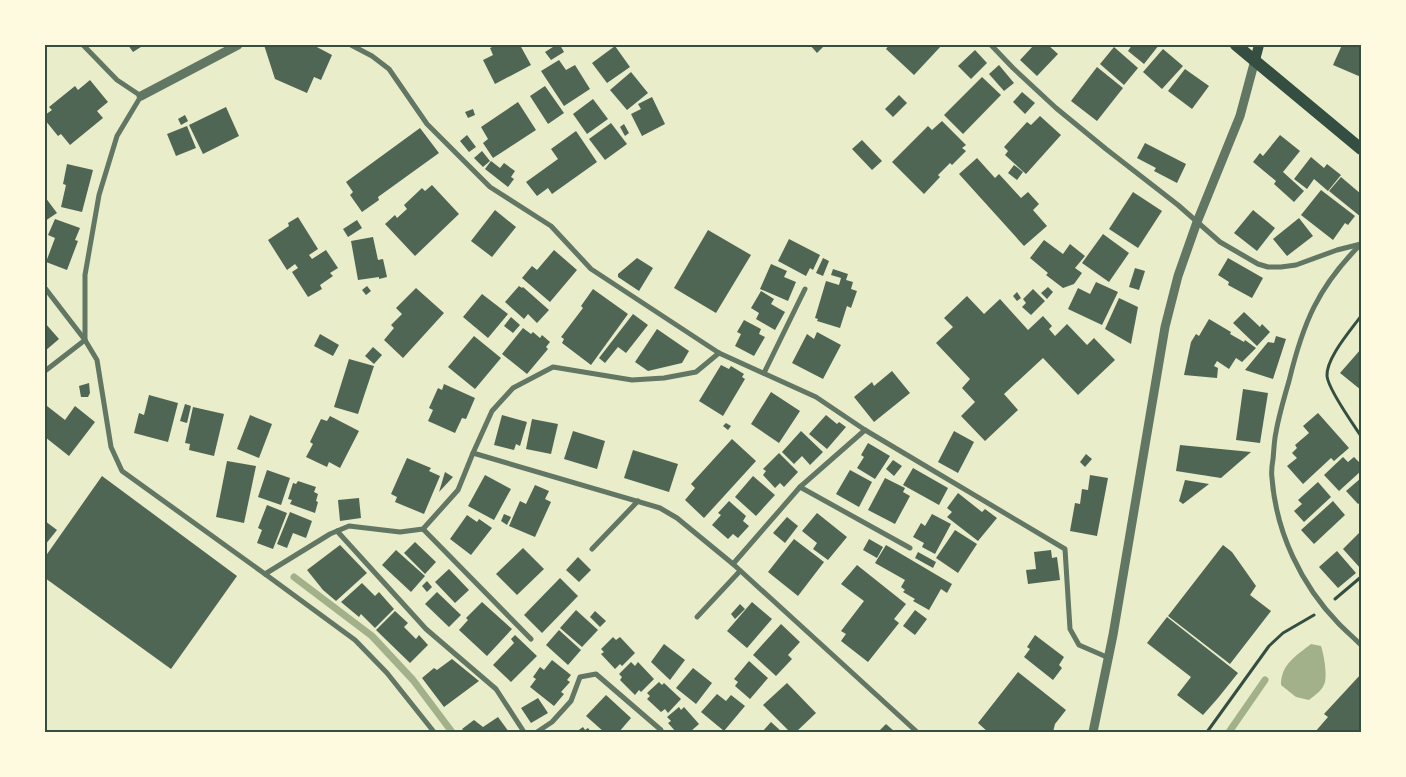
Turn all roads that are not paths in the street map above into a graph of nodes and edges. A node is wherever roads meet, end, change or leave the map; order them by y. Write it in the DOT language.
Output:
graph roads {
  1 [pos="83,45"];
  2 [pos="238,45"];
  3 [pos="351,45"];
  4 [pos="991,45"];
  5 [pos="1236,45"];
  6 [pos="1259,45"];
  7 [pos="1255,60"];
  8 [pos="141,96"];
  9 [pos="1361,149"];
  10 [pos="1197,222"];
  11 [pos="1361,244"];
  12 [pos="45,288"];
  13 [pos="805,289"];
  14 [pos="85,340"];
  15 [pos="719,353"];
  16 [pos="45,371"];
  17 [pos="764,372"];
  18 [pos="865,430"];
  19 [pos="473,454"];
  20 [pos="800,487"];
  21 [pos="638,501"];
  22 [pos="422,529"];
  23 [pos="338,531"];
  24 [pos="910,548"];
  25 [pos="592,550"];
  26 [pos="733,564"];
  27 [pos="740,571"];
  28 [pos="265,574"];
  29 [pos="697,616"];
  30 [pos="531,639"];
  31 [pos="1361,645"];
  32 [pos="1108,658"];
  33 [pos="661,730"];
  34 [pos="434,732"];
  35 [pos="524,732"];
  36 [pos="537,732"];
  37 [pos="917,732"];
  38 [pos="1093,732"];
  1 -- 8 [label="street"];
  2 -- 8 [label="street"];
  3 -- 15 [label="street"];
  4 -- 10 [label="street"];
  5 -- 7 [label="main road"];
  6 -- 7 [label="main road"];
  7 -- 9 [label="main road"];
  7 -- 10 [label="street"];
  8 -- 14 [label="street"];
  10 -- 11 [label="street"];
  10 -- 32 [label="street"];
  11 -- 31 [label="street"];
  12 -- 14 [label="street"];
  13 -- 17 [label="street"];
  14 -- 16 [label="street"];
  14 -- 28 [label="street"];
  15 -- 17 [label="street"];
  15 -- 19 [label="street"];
  17 -- 18 [label="street"];
  18 -- 20 [label="street"];
  18 -- 32 [label="street"];
  19 -- 21 [label="street"];
  19 -- 22 [label="street"];
  20 -- 24 [label="street"];
  20 -- 26 [label="street"];
  21 -- 25 [label="street"];
  21 -- 26 [label="street"];
  22 -- 23 [label="street"];
  22 -- 30 [label="street"];
  23 -- 28 [label="street"];
  23 -- 35 [label="street"];
  26 -- 27 [label="street"];
  27 -- 29 [label="street"];
  27 -- 37 [label="street"];
  28 -- 34 [label="street"];
  32 -- 38 [label="street"];
  33 -- 36 [label="street"];
}
